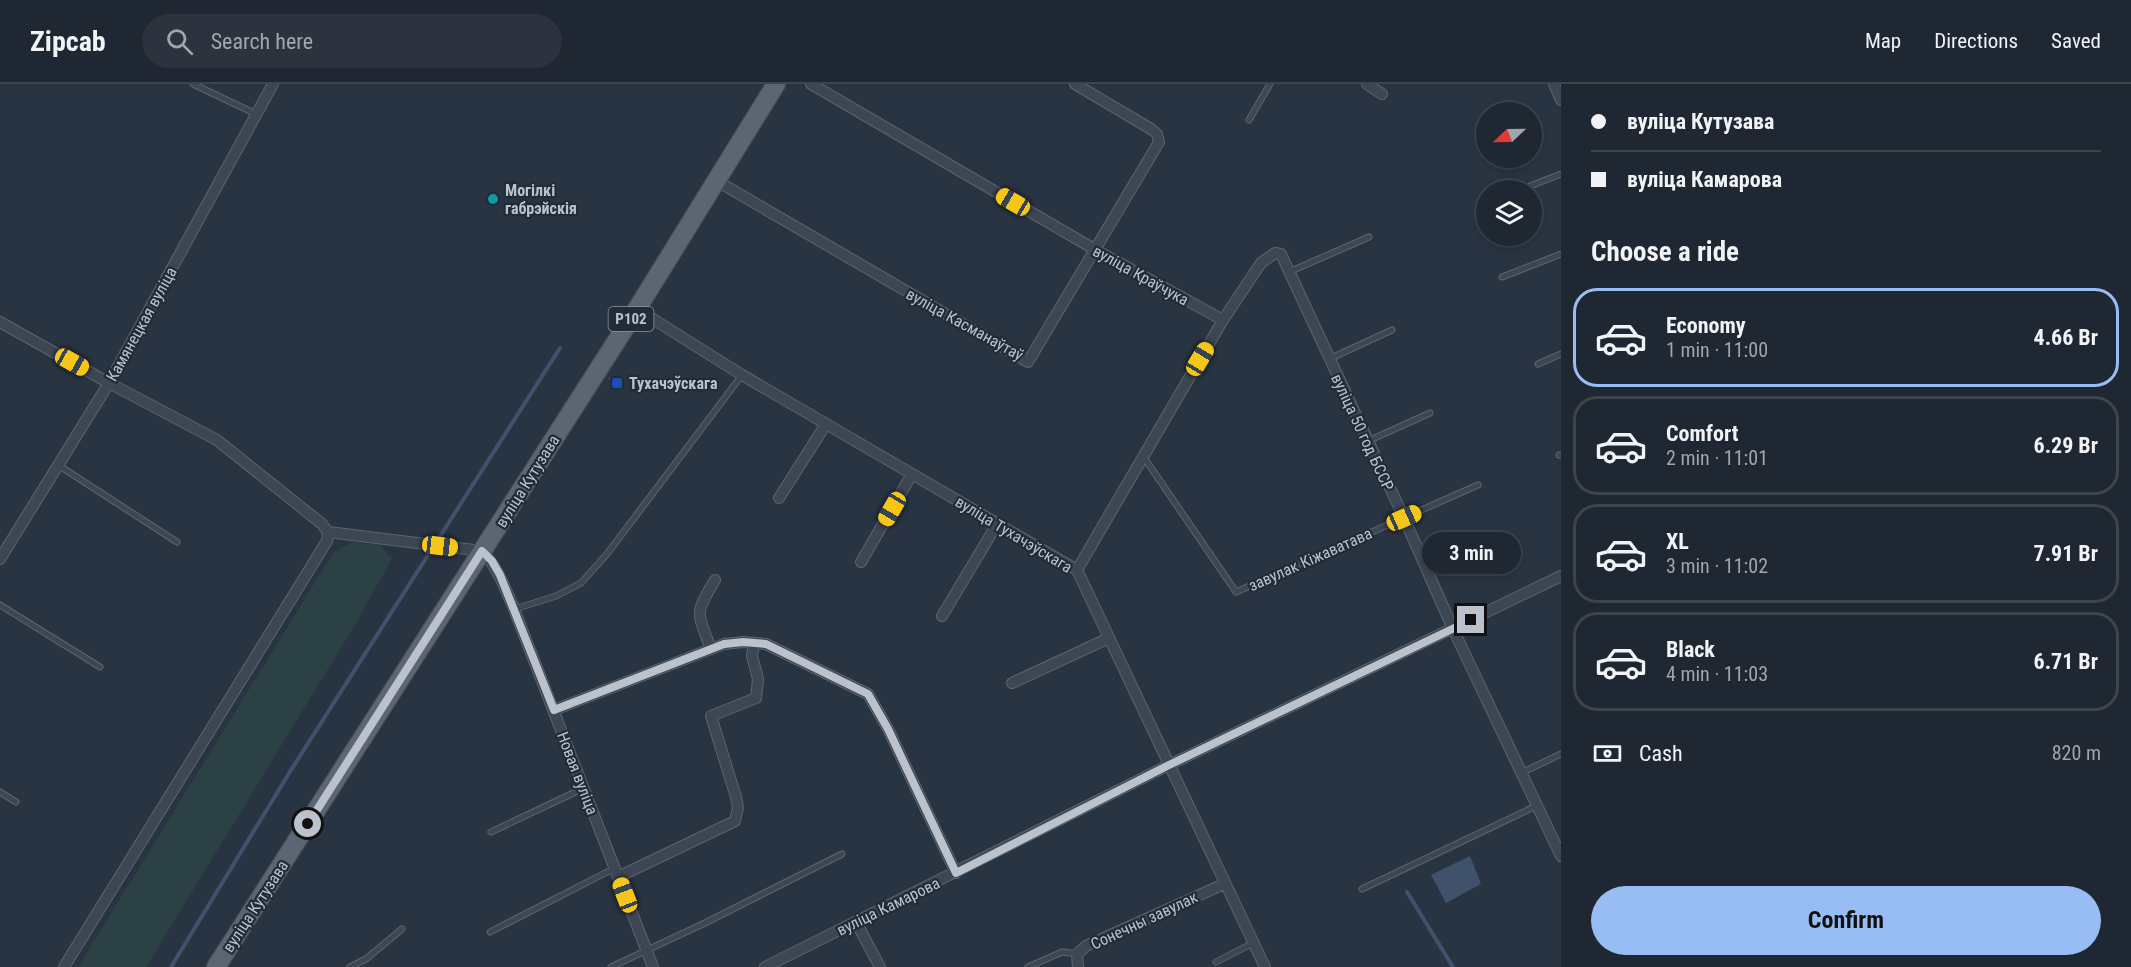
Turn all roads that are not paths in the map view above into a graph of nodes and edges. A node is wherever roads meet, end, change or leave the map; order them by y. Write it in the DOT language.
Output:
graph roads {
  1 [pos="193,84"];
  2 [pos="273,84"];
  3 [pos="776,84"];
  4 [pos="811,84"];
  5 [pos="1075,84"];
  6 [pos="1270,84"];
  7 [pos="1366,84"];
  8 [pos="1554,84"];
  9 [pos="1382,94"];
  10 [pos="1561,100"];
  11 [pos="256,114"];
  12 [pos="1249,120"];
  13 [pos="1561,174"];
  14 [pos="717,181"];
  15 [pos="1542,181"];
  16 [pos="1369,237"];
  17 [pos="1094,249"];
  18 [pos="1561,254"];
  19 [pos="1289,272"];
  20 [pos="1502,277"];
  21 [pos="637,309"];
  22 [pos="1222,321"];
  23 [pos="0,322"];
  24 [pos="1392,330"];
  25 [pos="1561,354"];
  26 [pos="1329,359"];
  27 [pos="1538,364"];
  28 [pos="742,375"];
  29 [pos="109,383"];
  30 [pos="1430,413"];
  31 [pos="826,424"];
  32 [pos="1368,441"];
  33 [pos="1143,455"];
  34 [pos="58,465"];
  35 [pos="912,474"];
  36 [pos="1478,485"];
  37 [pos="779,498"];
  38 [pos="1404,518"];
  39 [pos="997,524"];
  40 [pos="327,536"];
  41 [pos="177,542"];
  42 [pos="482,551"];
  43 [pos="0,559"];
  44 [pos="861,562"];
  45 [pos="1077,570"];
  46 [pos="1561,576"];
  47 [pos="715,580"];
  48 [pos="0,605"];
  49 [pos="514,609"];
  50 [pos="942,616"];
  51 [pos="1453,629"];
  52 [pos="1109,638"];
  53 [pos="754,643"];
  54 [pos="711,649"];
  55 [pos="100,667"];
  56 [pos="1012,683"];
  57 [pos="554,710"];
  58 [pos="1561,754"];
  59 [pos="1169,765"];
  60 [pos="1521,773"];
  61 [pos="584,788"];
  62 [pos="0,792"];
  63 [pos="16,802"];
  64 [pos="1536,806"];
  65 [pos="491,832"];
  66 [pos="842,854"];
  67 [pos="1561,855"];
  68 [pos="616,872"];
  69 [pos="956,873"];
  70 [pos="1224,884"];
  71 [pos="1362,889"];
  72 [pos="856,921"];
  73 [pos="402,929"];
  74 [pos="490,932"];
  75 [pos="1253,943"];
  76 [pos="646,951"];
  77 [pos="1077,954"];
  78 [pos="1216,962"];
  79 [pos="222,965"];
  80 [pos="64,967"];
  81 [pos="350,967"];
  82 [pos="611,967"];
  83 [pos="653,967"];
  84 [pos="765,967"];
  85 [pos="880,967"];
  86 [pos="1028,967"];
  87 [pos="1078,967"];
  88 [pos="1265,967"];
  1 -- 11 [label="lane"];
  2 -- 11 [label="street, Камянецкая вуліца"];
  3 -- 14 [label="main road, вуліца Кутузава / Р102"];
  4 -- 17 [label="street, вуліца Краўчука"];
  5 -- 17 [label="street, вуліца Касманаўтаў"];
  6 -- 12 [label="lane"];
  7 -- 9 [label="street"];
  8 -- 10 [label="street"];
  11 -- 29 [label="street, Камянецкая вуліца"];
  13 -- 15 [label="lane"];
  14 -- 17 [label="street, вуліца Касманаўтаў"];
  14 -- 21 [label="main road, вуліца Кутузава / Р102"];
  16 -- 19 [label="lane"];
  17 -- 22 [label="street, вуліца Краўчука"];
  18 -- 20 [label="lane"];
  19 -- 22 [label="street, вуліца 50 год БССР"];
  19 -- 26 [label="street, вуліца 50 год БССР"];
  21 -- 28 [label="street, вуліца Тухачэўскага"];
  21 -- 42 [label="main road, вуліца Кутузава / Р102"];
  22 -- 33 [label="street"];
  23 -- 29 [label="street"];
  24 -- 26 [label="lane"];
  25 -- 27 [label="lane"];
  26 -- 32 [label="street, вуліца 50 год БССР"];
  28 -- 31 [label="street, вуліца Тухачэўскага"];
  28 -- 49 [label="lane"];
  29 -- 34 [label="street, Камянецкая вуліца"];
  29 -- 40 [label="street"];
  30 -- 32 [label="lane"];
  31 -- 35 [label="street, вуліца Тухачэўскага"];
  31 -- 37 [label="street"];
  32 -- 38 [label="street, вуліца 50 год БССР"];
  33 -- 38 [label="lane, завулак Кіжаватава"];
  33 -- 45 [label="street"];
  34 -- 41 [label="lane"];
  34 -- 43 [label="street, Камянецкая вуліца"];
  35 -- 39 [label="street, вуліца Тухачэўскага"];
  35 -- 44 [label="street"];
  36 -- 38 [label="lane"];
  38 -- 51 [label="street, вуліца 50 год БССР"];
  39 -- 45 [label="street, вуліца Тухачэўскага"];
  39 -- 50 [label="street"];
  40 -- 42 [label="street"];
  40 -- 80 [label="street"];
  42 -- 49 [label="street, Новая вуліца"];
  42 -- 79 [label="main road, вуліца Кутузава / Р102"];
  45 -- 52 [label="street, вуліца Тухачэўскага"];
  46 -- 51 [label="street, вуліца Камарова"];
  47 -- 54 [label="street"];
  48 -- 55 [label="lane"];
  49 -- 57 [label="street, Новая вуліца"];
  51 -- 59 [label="street, вуліца Камарова"];
  51 -- 60 [label="street, вуліца 50 год БССР"];
  52 -- 56 [label="street"];
  52 -- 59 [label="street, вуліца Тухачэўскага"];
  53 -- 54 [label="street"];
  53 -- 68 [label="street"];
  53 -- 69 [label="street"];
  54 -- 57 [label="street"];
  57 -- 61 [label="street, Новая вуліца"];
  58 -- 60 [label="lane"];
  59 -- 69 [label="street, вуліца Камарова"];
  59 -- 70 [label="street, вуліца Тухачэўскага"];
  60 -- 64 [label="street, вуліца 50 год БССР"];
  61 -- 65 [label="lane"];
  61 -- 68 [label="street, Новая вуліца"];
  62 -- 63 [label="lane"];
  64 -- 67 [label="street, вуліца 50 год БССР"];
  64 -- 71 [label="lane"];
  66 -- 76 [label="lane"];
  68 -- 74 [label="lane"];
  68 -- 76 [label="street, Новая вуліца"];
  69 -- 72 [label="street, вуліца Камарова"];
  70 -- 75 [label="street, вуліца Тухачэўскага"];
  70 -- 77 [label="street, Сонечны завулак"];
  72 -- 84 [label="street, вуліца Камарова"];
  72 -- 85 [label="street"];
  73 -- 81 [label="lane"];
  75 -- 78 [label="lane"];
  75 -- 88 [label="street, вуліца Тухачэўскага"];
  76 -- 82 [label="lane"];
  76 -- 83 [label="street, Новая вуліца"];
  77 -- 86 [label="lane"];
  77 -- 87 [label="street, Сонечны завулак"];
}
